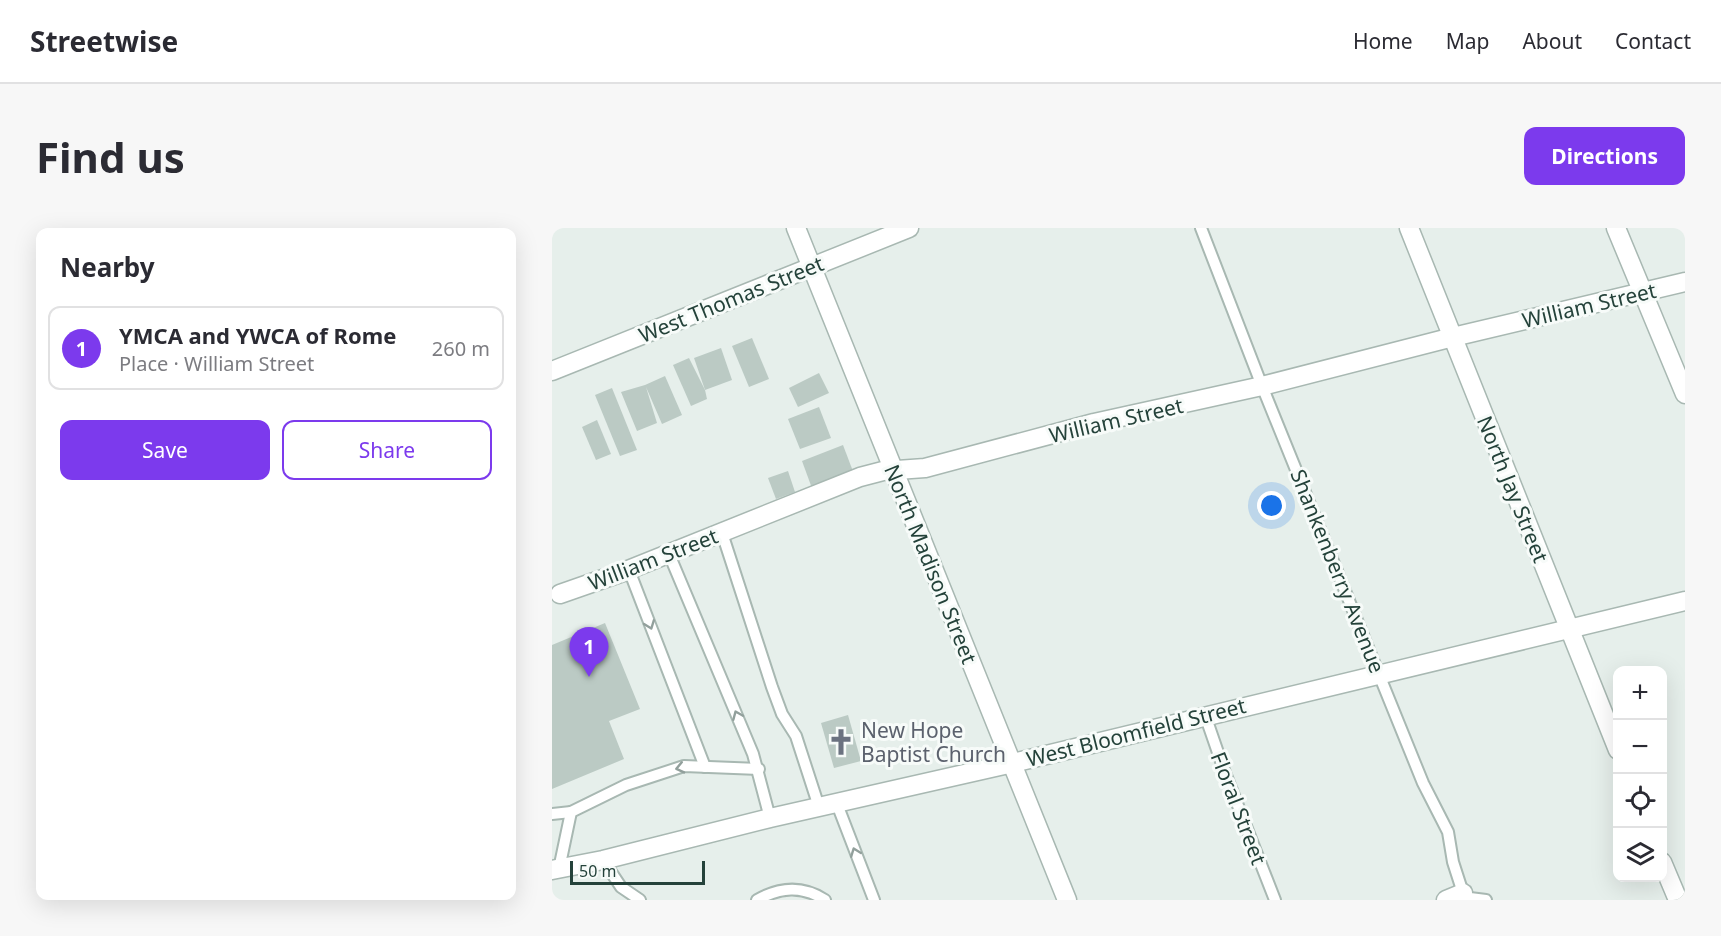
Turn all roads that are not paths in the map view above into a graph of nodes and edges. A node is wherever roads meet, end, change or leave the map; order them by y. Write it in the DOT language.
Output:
graph roads {
  1 [pos="796,228"];
  2 [pos="909,228"];
  3 [pos="1201,228"];
  4 [pos="1409,228"];
  5 [pos="1616,228"];
  6 [pos="812,267"];
  7 [pos="1685,282"];
  8 [pos="1643,292"];
  9 [pos="1453,337"];
  10 [pos="552,371"];
  11 [pos="1262,386"];
  12 [pos="1685,394"];
  13 [pos="893,472"];
  14 [pos="722,533"];
  15 [pos="669,554"];
  16 [pos="629,570"];
  17 [pos="556,595"];
  18 [pos="1685,601"];
  19 [pos="1569,629"];
  20 [pos="1380,673"];
  21 [pos="1205,715"];
  22 [pos="1613,740"];
  23 [pos="1012,763"];
  24 [pos="705,767"];
  25 [pos="759,769"];
  26 [pos="828,806"];
  27 [pos="571,812"];
  28 [pos="552,814"];
  29 [pos="770,818"];
  30 [pos="603,860"];
  31 [pos="556,870"];
  32 [pos="1667,874"];
  33 [pos="1455,896"];
  34 [pos="640,900"];
  35 [pos="756,900"];
  36 [pos="825,900"];
  37 [pos="874,900"];
  38 [pos="1067,900"];
  39 [pos="1275,900"];
  40 [pos="1486,900"];
  41 [pos="1678,900"];
  1 -- 6 [label="street, North Madison Street"];
  2 -- 6 [label="street, West Thomas Street"];
  3 -- 11 [label="lane, Shankenberry Avenue"];
  4 -- 9 [label="street, North Jay Street"];
  5 -- 8 [label="street"];
  6 -- 10 [label="street, West Thomas Street"];
  6 -- 13 [label="street, North Madison Street"];
  7 -- 8 [label="street, William Street"];
  8 -- 9 [label="street, William Street"];
  8 -- 12 [label="street"];
  9 -- 11 [label="street, William Street"];
  9 -- 19 [label="street, North Jay Street"];
  11 -- 13 [label="street, William Street"];
  11 -- 20 [label="lane, Shankenberry Avenue"];
  13 -- 14 [label="street, William Street"];
  13 -- 23 [label="street, North Madison Street"];
  14 -- 15 [label="street, William Street"];
  14 -- 26 [label="lane"];
  15 -- 16 [label="street, William Street"];
  25 -- 15 [label="lane, one-way"];
  16 -- 17 [label="street, William Street"];
  16 -- 24 [label="lane, one-way"];
  18 -- 19 [label="street, West Bloomfield Street"];
  19 -- 20 [label="street, West Bloomfield Street"];
  19 -- 22 [label="street, North Jay Street"];
  20 -- 21 [label="street, West Bloomfield Street"];
  20 -- 33 [label="lane, Shankenberry Avenue"];
  21 -- 23 [label="street, West Bloomfield Street"];
  21 -- 39 [label="lane, Floral Street"];
  23 -- 26 [label="street, West Bloomfield Street"];
  23 -- 38 [label="street, North Madison Street"];
  24 -- 25 [label="lane"];
  24 -- 27 [label="lane, one-way"];
  25 -- 29 [label="lane"];
  26 -- 29 [label="street, West Bloomfield Street"];
  37 -- 26 [label="lane, one-way"];
  27 -- 28 [label="lane"];
  27 -- 31 [label="lane"];
  29 -- 30 [label="street, West Bloomfield Street"];
  30 -- 31 [label="street, West Bloomfield Street"];
  30 -- 34 [label="lane"];
  32 -- 41 [label="street"];
  33 -- 40 [label="lane, Shankenberry Avenue"];
  35 -- 36 [label="lane"];
}
